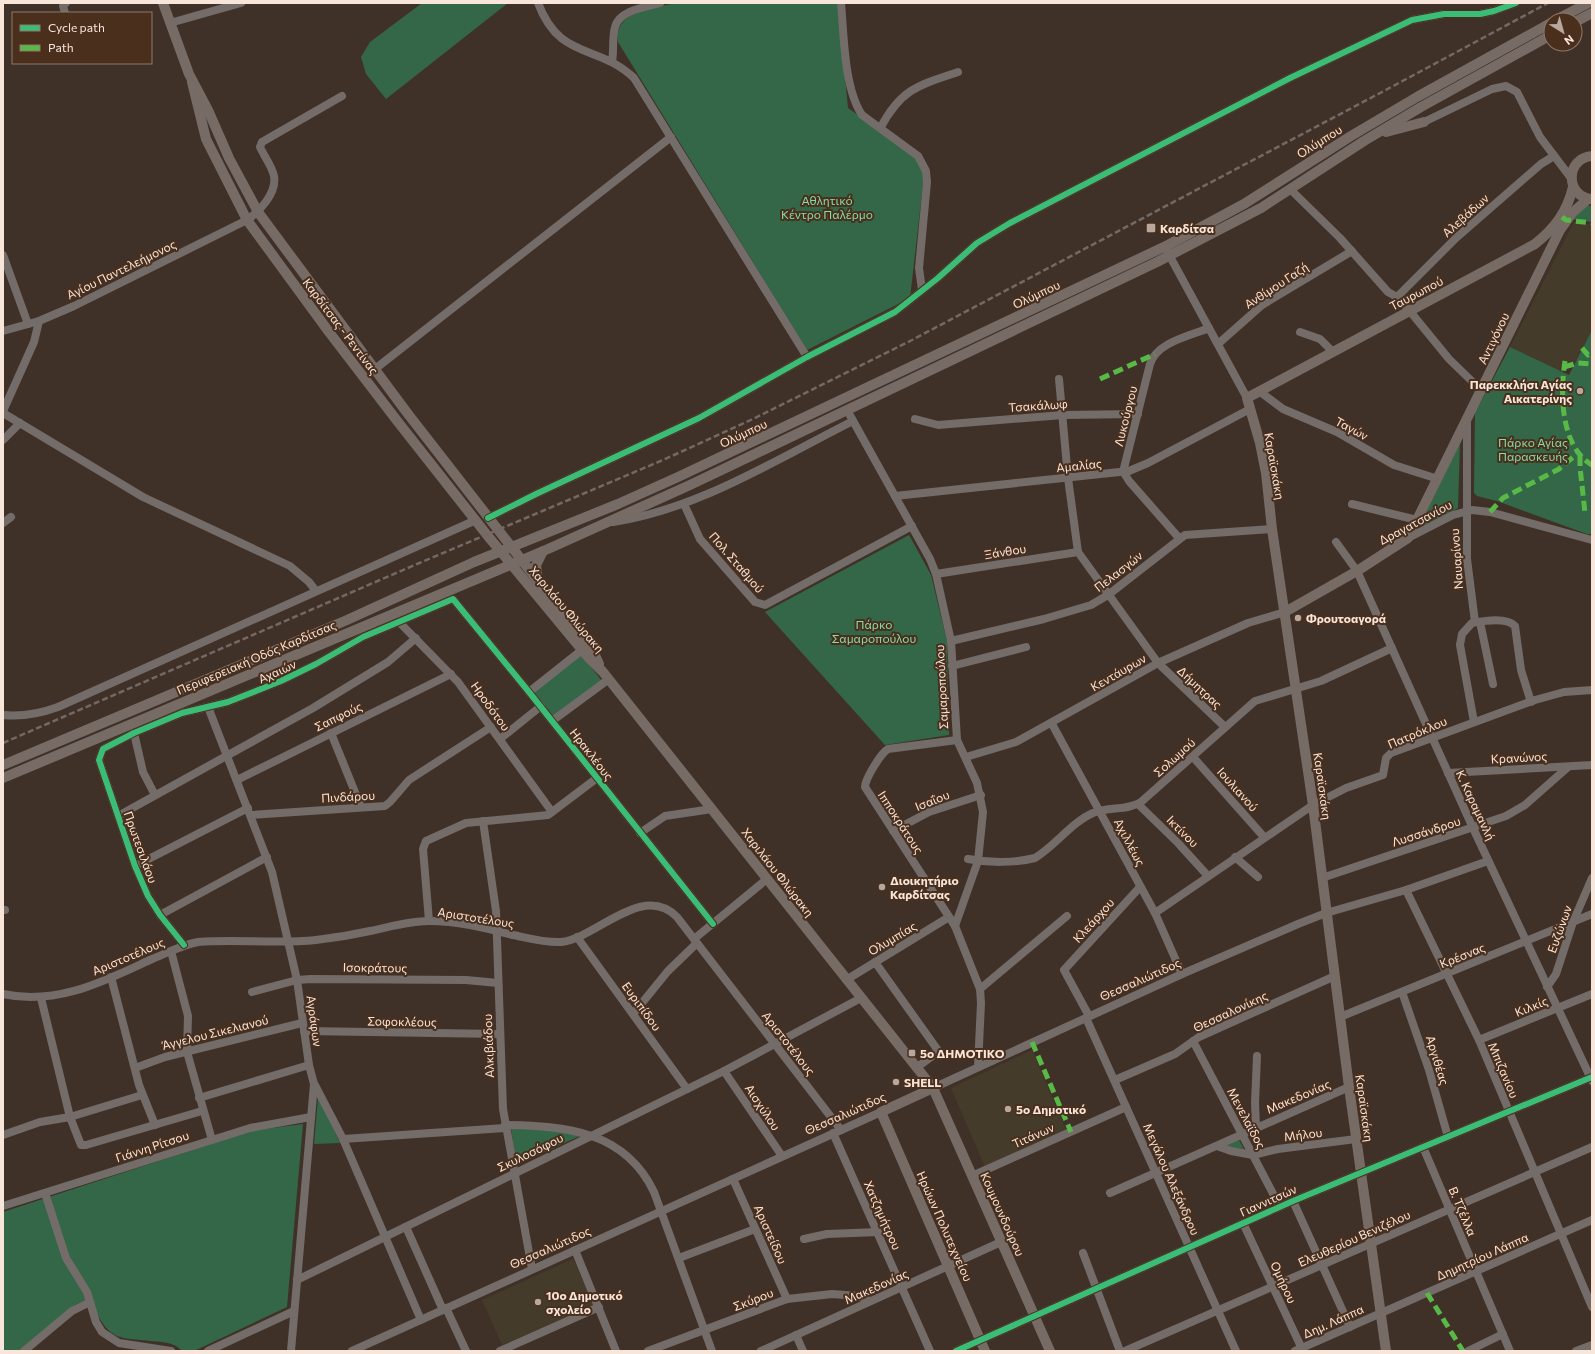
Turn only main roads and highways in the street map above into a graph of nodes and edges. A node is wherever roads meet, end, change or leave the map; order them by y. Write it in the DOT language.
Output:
graph roads {
  1 [pos="163,3"];
  2 [pos="1588,3"];
  3 [pos="1571,12"];
  4 [pos="1592,13"];
  5 [pos="1583,18"];
  6 [pos="1543,27"];
  7 [pos="1543,39"];
  8 [pos="192,82"];
  9 [pos="1424,122"];
  10 [pos="1364,141"];
  11 [pos="1592,156"];
  12 [pos="1572,183"];
  13 [pos="1590,199"];
  14 [pos="1167,252"];
  15 [pos="1247,398"];
  16 [pos="408,414"];
  17 [pos="398,422"];
  18 [pos="1408,538"];
  19 [pos="505,549"];
  20 [pos="543,551"];
  21 [pos="516,562"];
  22 [pos="538,582"];
  23 [pos="1285,612"];
  24 [pos="606,675"];
  25 [pos="3,766"];
  26 [pos="3,778"];
  27 [pos="933,1088"];
  28 [pos="881,1112"];
  29 [pos="985,1351"];
  30 [pos="1050,1351"];
  31 [pos="1386,1351"];
  1 -- 8 [label="main road, Καρδίτσας - Ρεντίνας"];
  2 -- 3 [label="main road"];
  4 -- 5 [label="main road"];
  6 -- 14 [label="main road, Ολύμπου"];
  7 -- 10 [label="main road, Ολύμπου"];
  8 -- 16 [label="main road, Καρδίτσας - Ρεντίνας"];
  8 -- 17 [label="main road, Καρδίτσας - Ρεντίνας"];
  9 -- 10 [label="main road"];
  10 -- 14 [label="main road, Ολύμπου"];
  11 -- 12 [label="main road, Ταυρωπού"];
  12 -- 13 [label="main road"];
  12 -- 15 [label="main road, Ταυρωπού"];
  13 -- 18 [label="main road, Αντιγόνου"];
  14 -- 19 [label="main road, Ολύμπου"];
  14 -- 20 [label="main road, Ολύμπου"];
  15 -- 23 [label="main road, Καραϊσκάκη"];
  16 -- 17 [label="main road"];
  16 -- 19 [label="main road, Καρδίτσας - Ρεντίνας"];
  17 -- 19 [label="main road, Καρδίτσας - Ρεντίνας"];
  18 -- 23 [label="main road, Δραγατσανίου"];
  19 -- 21 [label="main road, Καρδίτσας - Ρεντίνας"];
  19 -- 25 [label="main road, Περιφερειακή Οδός Καρδίτσας"];
  20 -- 21 [label="main road, Ολύμπου"];
  20 -- 22 [label="main road"];
  21 -- 22 [label="main road, Χαριλάου Φλώρακη"];
  21 -- 24 [label="main road, Χαριλάου Φλώρακη"];
  21 -- 26 [label="main road, Περιφερειακή Οδός Καρδίτσας"];
  22 -- 24 [label="main road, Χαριλάου Φλώρακη"];
  23 -- 31 [label="main road, Καραϊσκάκη"];
  24 -- 27 [label="main road, Χαριλάου Φλώρακη"];
  27 -- 28 [label="main road, Θεσσαλιώτιδος"];
  27 -- 30 [label="main road, Κουμουνδούρου"];
  28 -- 29 [label="main road, Ηρώων Πολυτεχνείου"];
}
